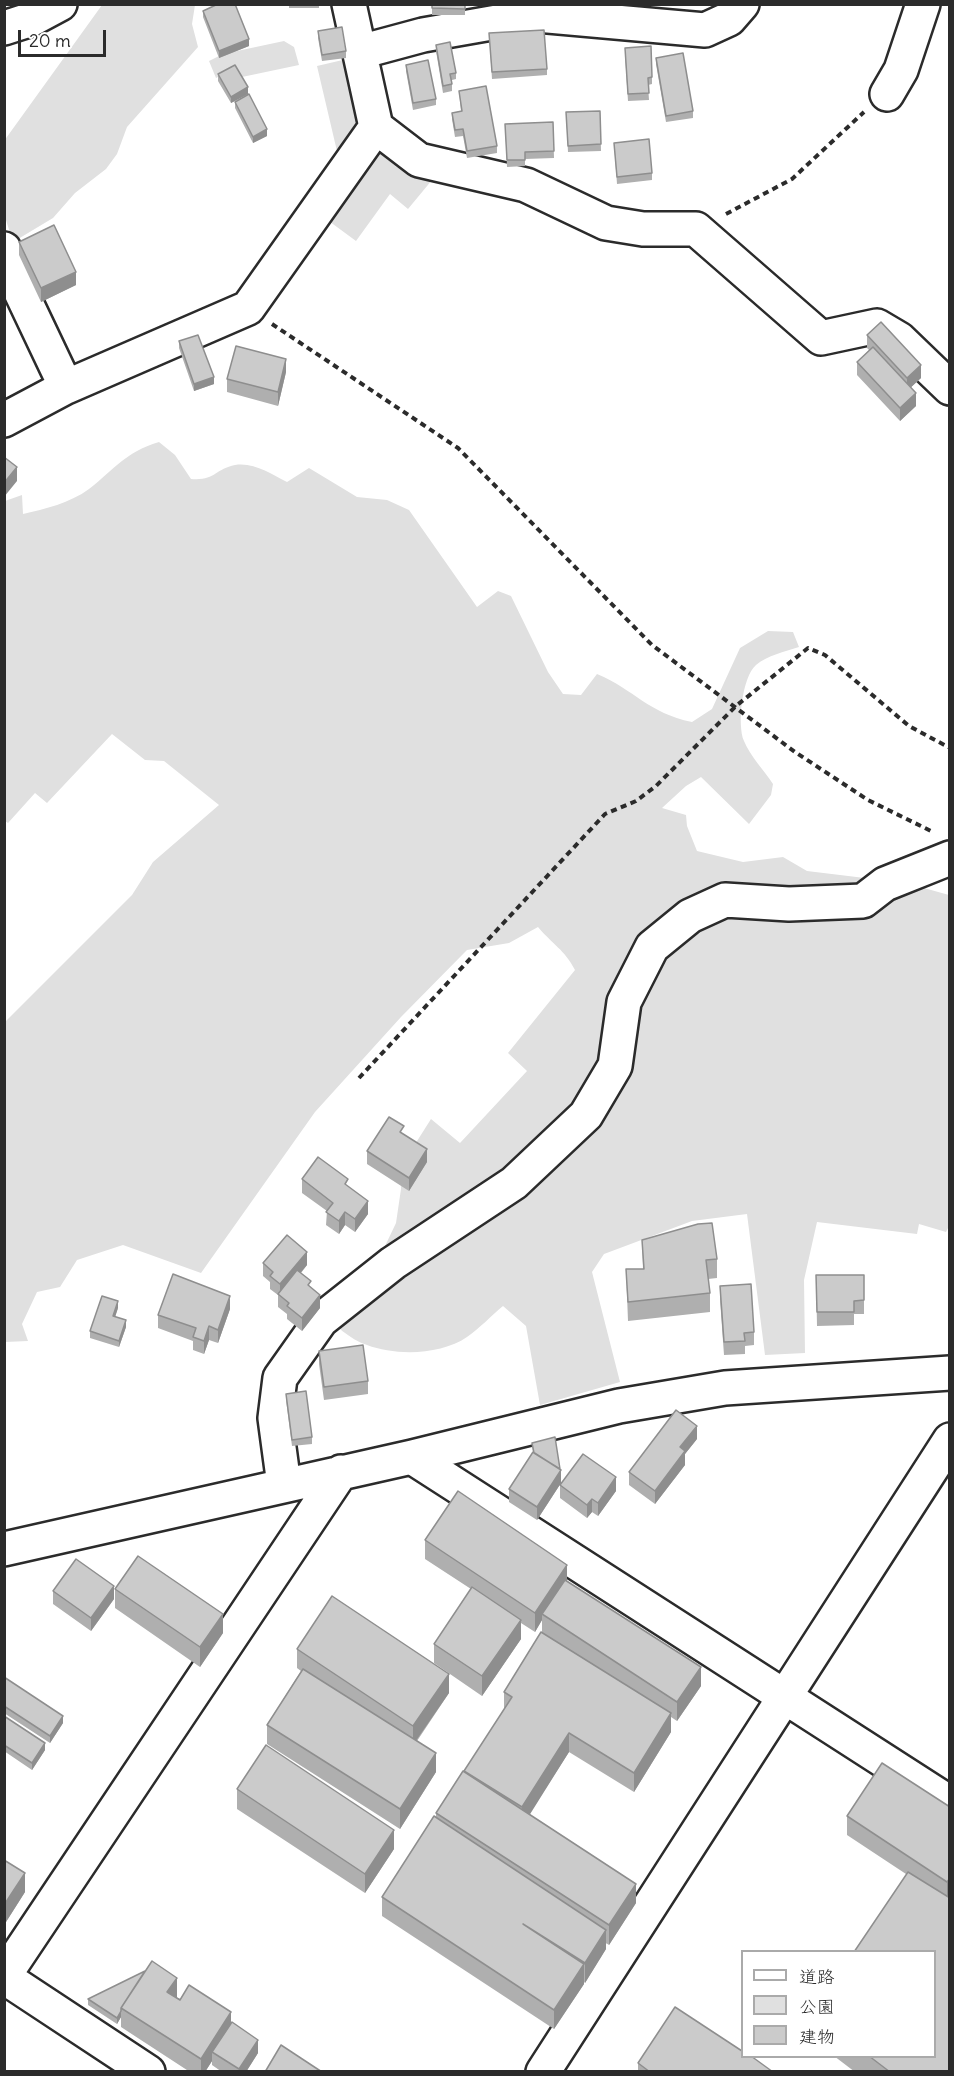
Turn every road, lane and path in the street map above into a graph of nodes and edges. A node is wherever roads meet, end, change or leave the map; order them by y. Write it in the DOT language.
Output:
graph roads {
  1 [pos="60,4"];
  2 [pos="350,4"];
  3 [pos="741,4"];
  4 [pos="923,4"];
  5 [pos="4,28"];
  6 [pos="360,52"];
  7 [pos="887,94"];
  8 [pos="376,127"];
  9 [pos="696,229"];
  10 [pos="4,249"];
  11 [pos="248,308"];
  12 [pos="66,387"];
  13 [pos="950,388"];
  14 [pos="4,420"];
  15 [pos="736,706"];
  16 [pos="950,748"];
  17 [pos="945,848"];
  18 [pos="359,1078"];
  19 [pos="950,1373"];
  20 [pos="950,1440"];
  21 [pos="411,1456"];
  22 [pos="341,1472"];
  23 [pos="284,1485"];
  24 [pos="4,1549"];
  25 [pos="786,1697"];
  26 [pos="950,1803"];
  27 [pos="4,1976"];
  28 [pos="148,2072"];
  29 [pos="543,2072"];
  1 -- 5 [label="street"];
  2 -- 6 [label="street"];
  3 -- 6 [label="street"];
  4 -- 7 [label="street"];
  6 -- 8 [label="street"];
  7 -- 9 [label="path"];
  8 -- 9 [label="street"];
  8 -- 11 [label="street"];
  9 -- 13 [label="street"];
  10 -- 12 [label="street"];
  11 -- 12 [label="street"];
  11 -- 15 [label="path"];
  12 -- 14 [label="street"];
  15 -- 16 [label="path"];
  15 -- 17 [label="path"];
  15 -- 18 [label="path"];
  17 -- 23 [label="street"];
  19 -- 21 [label="street"];
  20 -- 25 [label="street"];
  21 -- 22 [label="street"];
  21 -- 25 [label="street"];
  22 -- 23 [label="street"];
  22 -- 27 [label="street"];
  23 -- 24 [label="street"];
  25 -- 26 [label="street"];
  25 -- 29 [label="street"];
  27 -- 28 [label="street"];
}
